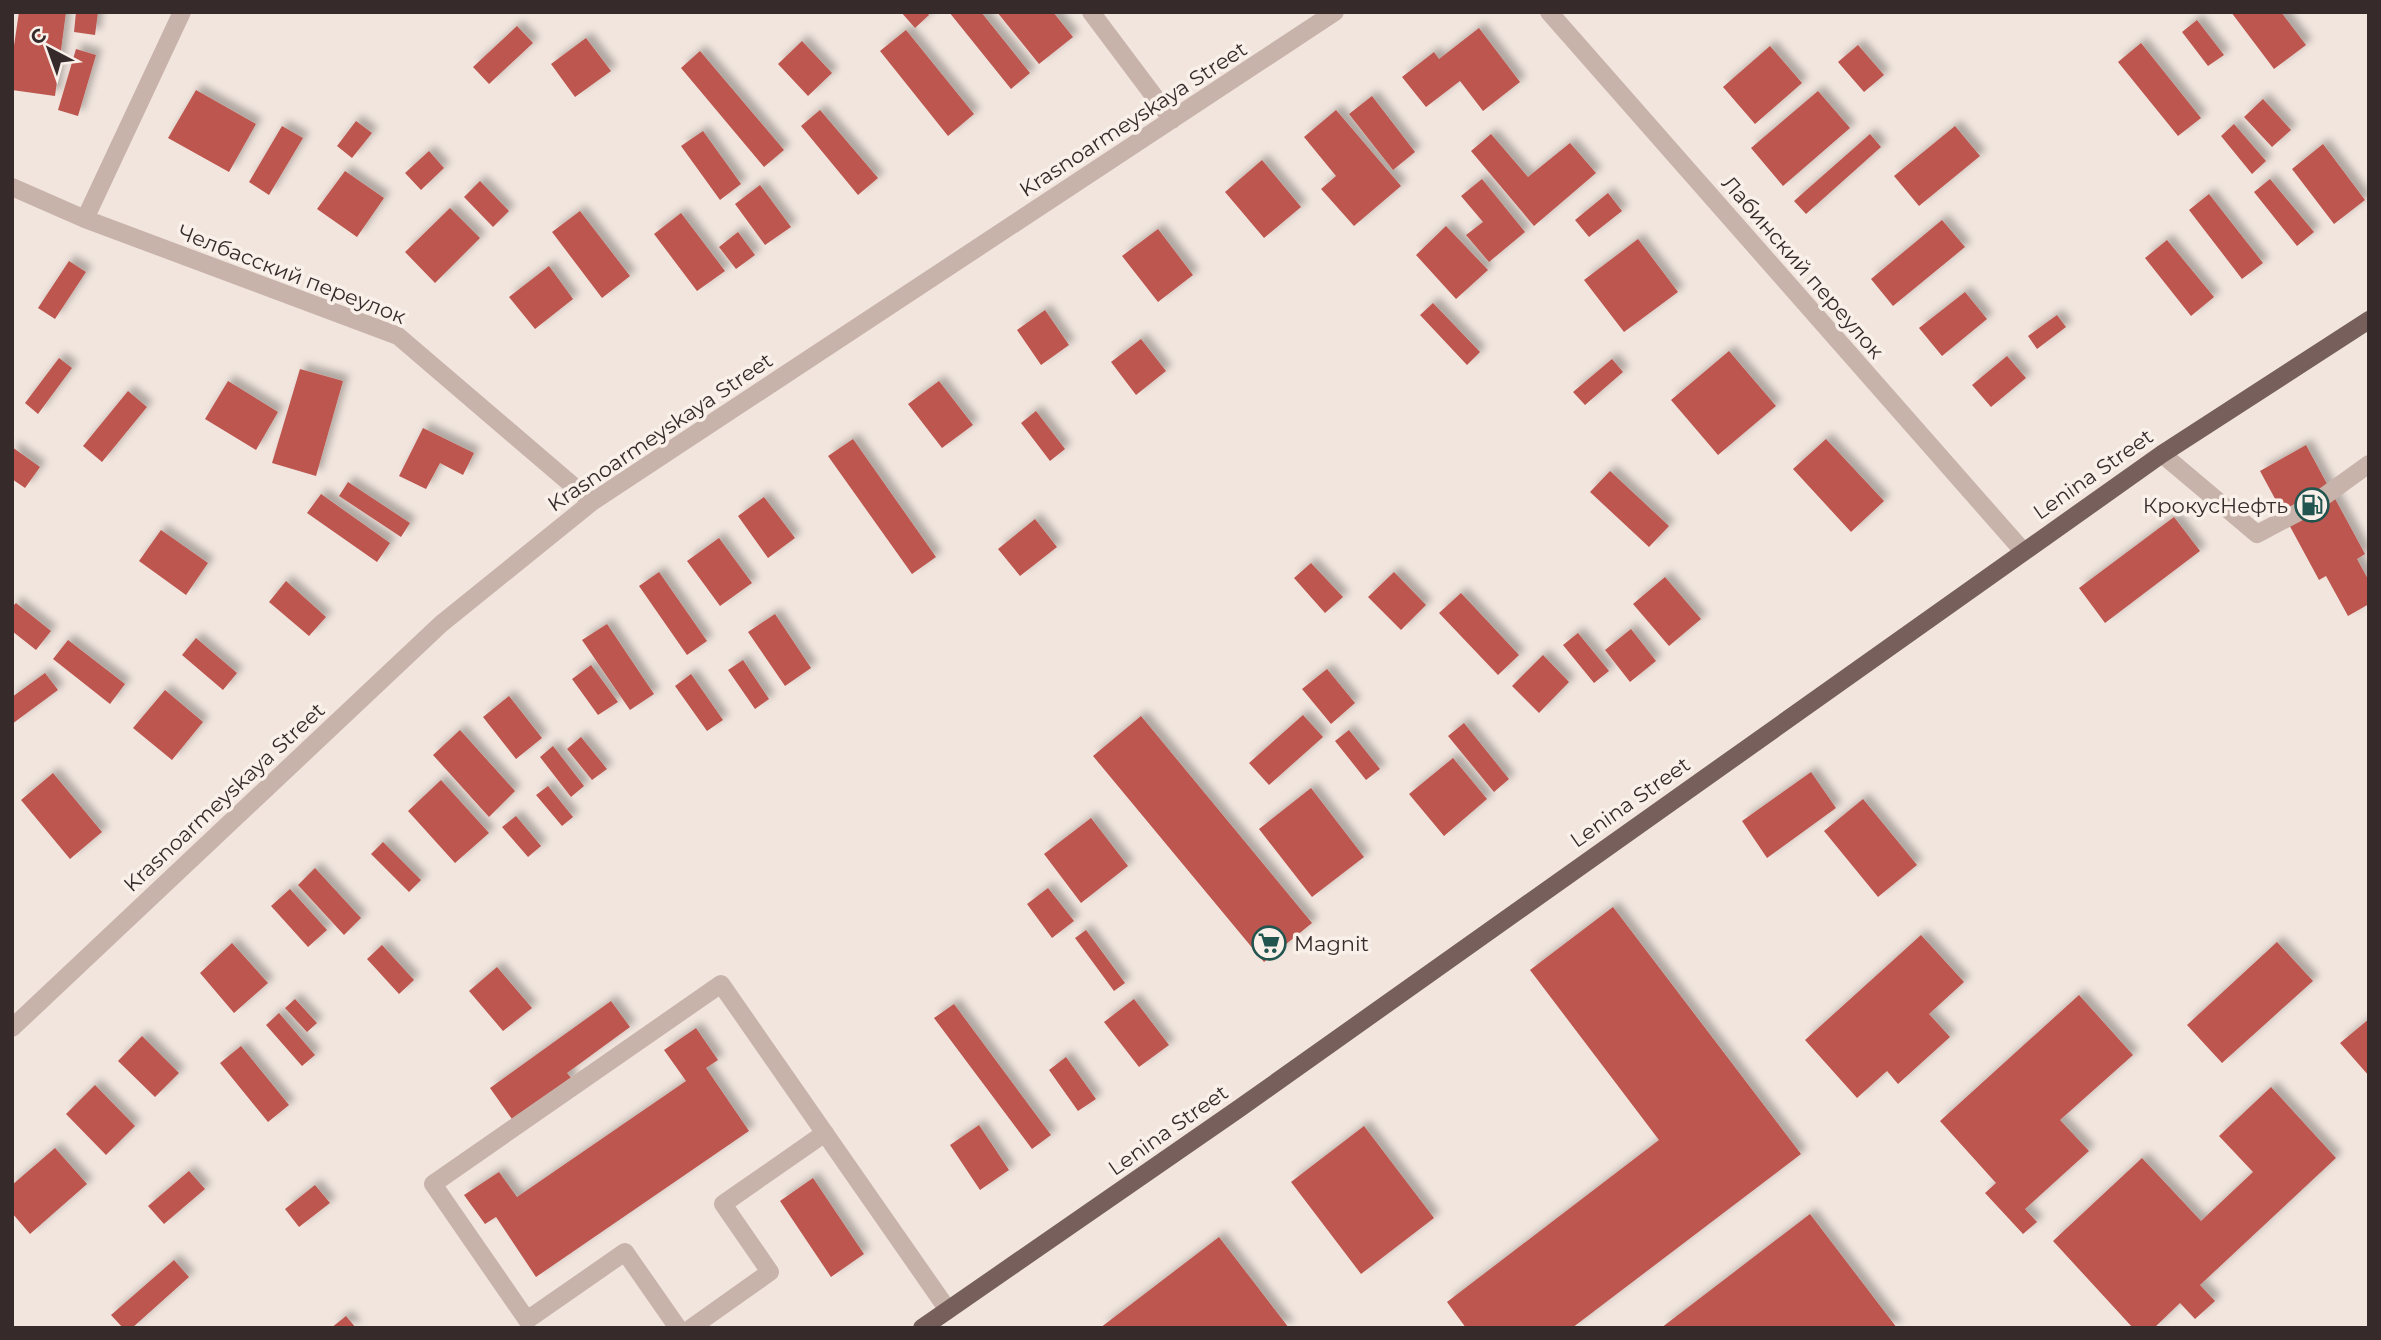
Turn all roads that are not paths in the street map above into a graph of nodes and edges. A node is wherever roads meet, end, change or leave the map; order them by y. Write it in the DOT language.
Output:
graph roads {
  1 [pos="182,12"];
  2 [pos="1091,12"];
  3 [pos="1335,12"];
  4 [pos="1549,12"];
  5 [pos="1172,120"];
  6 [pos="12,187"];
  7 [pos="85,219"];
  8 [pos="2369,320"];
  9 [pos="2162,454"];
  10 [pos="2369,464"];
  11 [pos="592,502"];
  12 [pos="2023,551"];
  13 [pos="12,1028"];
  14 [pos="825,1133"];
  15 [pos="948,1310"];
  16 [pos="678,1328"];
  17 [pos="691,1328"];
  18 [pos="922,1328"];
  1 -- 7 [label="street"];
  2 -- 5 [label="street"];
  3 -- 5 [label="street, Krasnoarmeyskaya Street"];
  4 -- 12 [label="street, Лабинский переулок"];
  5 -- 11 [label="street, Krasnoarmeyskaya Street"];
  6 -- 7 [label="street, Челбасский переулок"];
  7 -- 11 [label="street, Челбасский переулок"];
  8 -- 9 [label="main road, Lenina Street"];
  9 -- 10 [label="street"];
  9 -- 12 [label="main road, Lenina Street"];
  11 -- 13 [label="street, Krasnoarmeyskaya Street"];
  12 -- 15 [label="main road, Lenina Street"];
  14 -- 15 [label="street"];
  14 -- 16 [label="street"];
  14 -- 17 [label="street"];
  15 -- 18 [label="main road, Lenina Street"];
}
